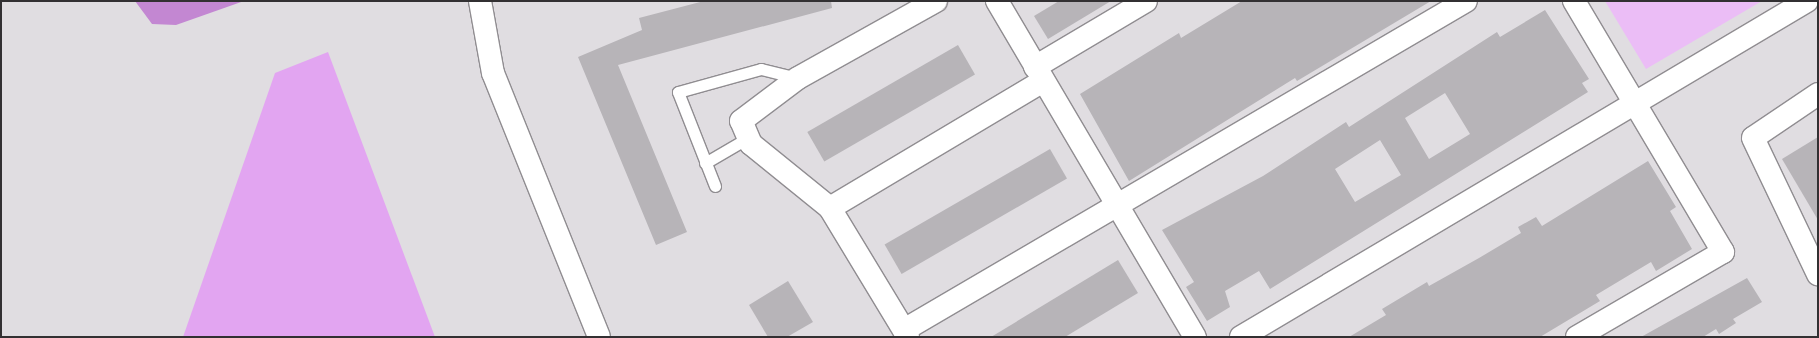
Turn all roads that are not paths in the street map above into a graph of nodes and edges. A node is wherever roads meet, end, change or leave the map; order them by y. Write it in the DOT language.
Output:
graph roads {
  1 [pos="480,1"];
  2 [pos="936,1"];
  3 [pos="997,1"];
  4 [pos="1146,1"];
  5 [pos="1466,1"];
  6 [pos="1574,1"];
  7 [pos="1807,1"];
  8 [pos="1039,74"];
  9 [pos="798,78"];
  10 [pos="1818,94"];
  11 [pos="1634,102"];
  12 [pos="748,138"];
  13 [pos="705,163"];
  14 [pos="714,186"];
  15 [pos="1117,205"];
  16 [pos="830,208"];
  17 [pos="1817,269"];
  18 [pos="906,334"];
  19 [pos="599,337"];
  20 [pos="1196,337"];
  21 [pos="1241,337"];
  22 [pos="1577,337"];
  1 -- 19 [label="street"];
  2 -- 9 [label="street"];
  3 -- 8 [label="street"];
  4 -- 8 [label="street"];
  5 -- 15 [label="street"];
  6 -- 11 [label="street"];
  7 -- 11 [label="street"];
  8 -- 15 [label="street"];
  8 -- 16 [label="street"];
  9 -- 12 [label="street"];
  9 -- 13 [label="lane"];
  10 -- 17 [label="street"];
  11 -- 21 [label="street"];
  11 -- 22 [label="street"];
  12 -- 13 [label="lane"];
  12 -- 16 [label="street"];
  13 -- 14 [label="lane"];
  15 -- 18 [label="street"];
  15 -- 20 [label="street"];
  16 -- 18 [label="street"];
}
